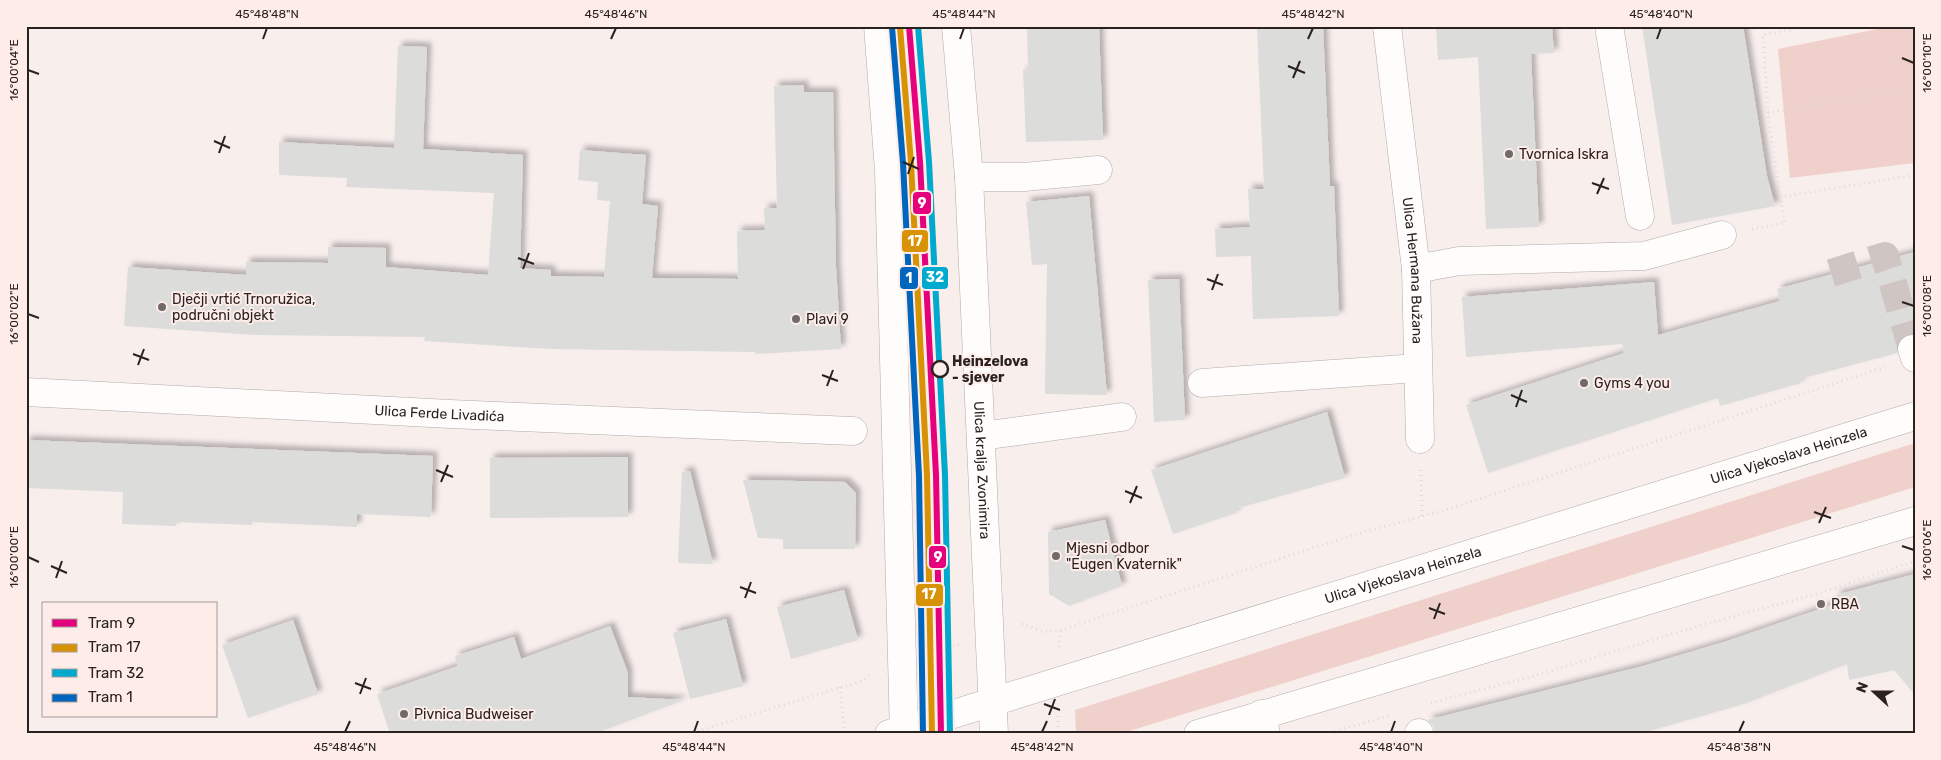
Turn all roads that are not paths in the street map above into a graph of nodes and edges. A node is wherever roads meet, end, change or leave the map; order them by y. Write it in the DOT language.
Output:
graph roads {
  1 [pos="878,26"];
  2 [pos="956,26"];
  3 [pos="1387,26"];
  4 [pos="1609,26"];
  5 [pos="1098,170"];
  6 [pos="969,177"];
  7 [pos="1640,216"];
  8 [pos="1722,235"];
  9 [pos="1416,269"];
  10 [pos="1418,368"];
  11 [pos="1202,383"];
  12 [pos="26,392"];
  13 [pos="1915,416"];
  14 [pos="1122,417"];
  15 [pos="853,431"];
  16 [pos="982,436"];
  17 [pos="1420,439"];
  18 [pos="1915,521"];
  19 [pos="992,703"];
  20 [pos="1263,724"];
  21 [pos="899,732"];
  22 [pos="994,734"];
  23 [pos="1198,734"];
  1 -- 21 [label="main road"];
  2 -- 6 [label="main road, Ulica kralja Zvonimira"];
  3 -- 9 [label="main road, Ulica Hermana Bužana"];
  4 -- 7 [label="main road"];
  5 -- 6 [label="main road"];
  6 -- 16 [label="main road, Ulica kralja Zvonimira"];
  8 -- 9 [label="main road"];
  9 -- 10 [label="main road, Ulica Hermana Bužana"];
  10 -- 11 [label="main road"];
  10 -- 17 [label="main road, Ulica Hermana Bužana"];
  12 -- 15 [label="main road, Ulica Ferde Livadića"];
  13 -- 19 [label="main road, Ulica Vjekoslava Heinzela"];
  14 -- 16 [label="main road"];
  16 -- 19 [label="main road, Ulica kralja Zvonimira"];
  18 -- 20 [label="main road"];
  19 -- 21 [label="main road, Ulica Vjekoslava Heinzela"];
  19 -- 22 [label="main road, Ulica kralja Zvonimira"];
  20 -- 23 [label="main road"];
}
